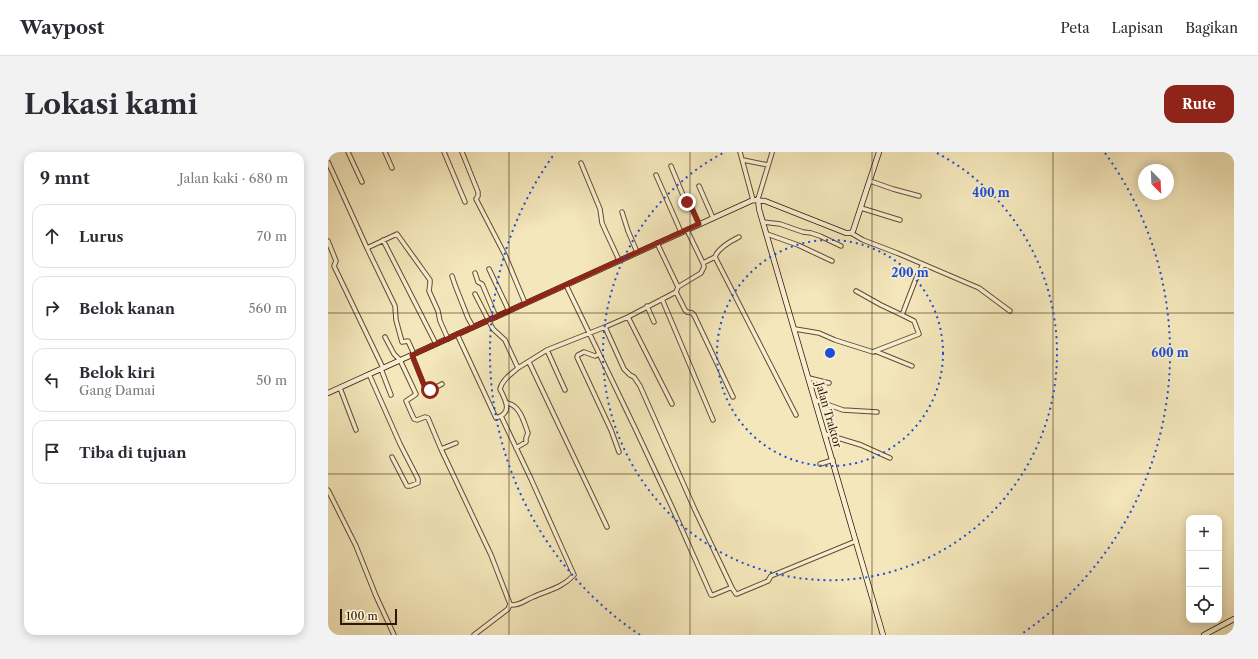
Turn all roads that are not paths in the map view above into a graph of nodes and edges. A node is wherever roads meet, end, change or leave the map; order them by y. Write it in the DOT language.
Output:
graph roads {
  1 [pos="348,152"];
  2 [pos="385,152"];
  3 [pos="444,152"];
  4 [pos="462,152"];
  5 [pos="740,152"];
  6 [pos="879,152"];
  7 [pos="772,153"];
  8 [pos="742,160"];
  9 [pos="328,162"];
  10 [pos="581,163"];
  11 [pos="768,165"];
  12 [pos="671,166"];
  13 [pos="392,168"];
  14 [pos="656,175"];
  15 [pos="870,181"];
  16 [pos="362,182"];
  17 [pos="699,186"];
  18 [pos="919,196"];
  19 [pos="756,200"];
  20 [pos="465,202"];
  21 [pos="861,208"];
  22 [pos="622,212"];
  23 [pos="713,218"];
  24 [pos="900,220"];
  25 [pos="763,222"];
  26 [pos="699,224"];
  27 [pos="687,230"];
  28 [pos="681,232"];
  29 [pos="851,233"];
  30 [pos="767,234"];
  31 [pos="739,236"];
  32 [pos="383,240"];
  33 [pos="328,241"];
  34 [pos="657,244"];
  35 [pos="841,246"];
  36 [pos="368,248"];
  37 [pos="637,252"];
  38 [pos="715,257"];
  39 [pos="619,260"];
  40 [pos="832,261"];
  41 [pos="703,263"];
  42 [pos="923,264"];
  43 [pos="489,269"];
  44 [pos="475,273"];
  45 [pos="452,276"];
  46 [pos="566,285"];
  47 [pos="678,287"];
  48 [pos="856,291"];
  49 [pos="676,292"];
  50 [pos="475,294"];
  51 [pos="662,299"];
  52 [pos="525,303"];
  53 [pos="647,306"];
  54 [pos="509,311"];
  55 [pos="1010,312"];
  56 [pos="902,315"];
  57 [pos="628,316"];
  58 [pos="496,317"];
  59 [pos="488,320"];
  60 [pos="654,322"];
  61 [pos="473,327"];
  62 [pos="605,327"];
  63 [pos="795,329"];
  64 [pos="457,334"];
  65 [pos="590,334"];
  66 [pos="385,337"];
  67 [pos="448,339"];
  68 [pos="436,344"];
  69 [pos="547,350"];
  70 [pos="875,351"];
  71 [pos="599,354"];
  72 [pos="413,355"];
  73 [pos="400,360"];
  74 [pos="529,362"];
  75 [pos="912,366"];
  76 [pos="518,368"];
  77 [pos="382,369"];
  78 [pos="369,374"];
  79 [pos="809,378"];
  80 [pos="829,383"];
  81 [pos="442,384"];
  82 [pos="340,388"];
  83 [pos="565,390"];
  84 [pos="328,393"];
  85 [pos="391,395"];
  86 [pos="732,397"];
  87 [pos="815,400"];
  88 [pos="507,403"];
  89 [pos="672,404"];
  90 [pos="877,412"];
  91 [pos="796,415"];
  92 [pos="501,416"];
  93 [pos="713,420"];
  94 [pos="356,430"];
  95 [pos="825,434"];
  96 [pos="456,443"];
  97 [pos="516,448"];
  98 [pos="441,449"];
  99 [pos="620,452"];
  100 [pos="392,457"];
  101 [pos="890,458"];
  102 [pos="832,460"];
  103 [pos="820,464"];
  104 [pos="328,490"];
  105 [pos="607,527"];
  106 [pos="856,540"];
  107 [pos="732,588"];
  108 [pos="510,605"];
  109 [pos="1234,619"];
  110 [pos="394,635"];
  111 [pos="474,635"];
  112 [pos="883,635"];
  113 [pos="1204,635"];
  1 -- 16 [label="street"];
  2 -- 13 [label="street"];
  3 -- 20 [label="street"];
  4 -- 52 [label="street"];
  5 -- 8 [label="street"];
  6 -- 15 [label="street"];
  7 -- 11 [label="street"];
  8 -- 11 [label="street"];
  8 -- 19 [label="street"];
  9 -- 36 [label="street"];
  10 -- 39 [label="street"];
  11 -- 19 [label="street"];
  12 -- 26 [label="street"];
  14 -- 28 [label="street"];
  15 -- 18 [label="street"];
  15 -- 21 [label="street"];
  17 -- 23 [label="street"];
  19 -- 23 [label="street"];
  19 -- 25 [label="street, Jalan Traktor"];
  19 -- 29 [label="street"];
  21 -- 24 [label="street"];
  21 -- 29 [label="street"];
  22 -- 37 [label="street"];
  23 -- 26 [label="street"];
  25 -- 30 [label="street, Jalan Traktor"];
  25 -- 35 [label="street"];
  26 -- 27 [label="street"];
  27 -- 28 [label="street"];
  27 -- 41 [label="street"];
  28 -- 34 [label="street"];
  29 -- 42 [label="street"];
  30 -- 40 [label="street"];
  30 -- 63 [label="street, Jalan Traktor"];
  31 -- 38 [label="street"];
  32 -- 36 [label="street"];
  32 -- 67 [label="street"];
  32 -- 68 [label="street"];
  33 -- 77 [label="street"];
  34 -- 37 [label="street"];
  34 -- 47 [label="street"];
  36 -- 72 [label="street"];
  37 -- 39 [label="street"];
  38 -- 41 [label="street"];
  38 -- 91 [label="street"];
  39 -- 46 [label="street"];
  41 -- 47 [label="street"];
  42 -- 55 [label="street"];
  42 -- 56 [label="street"];
  43 -- 54 [label="street"];
  44 -- 58 [label="street"];
  45 -- 61 [label="street"];
  46 -- 52 [label="street"];
  46 -- 65 [label="street"];
  47 -- 49 [label="street"];
  48 -- 56 [label="street"];
  49 -- 51 [label="street"];
  49 -- 86 [label="street"];
  50 -- 59 [label="street"];
  51 -- 53 [label="street"];
  51 -- 93 [label="street"];
  52 -- 54 [label="street"];
  53 -- 57 [label="street"];
  53 -- 60 [label="street"];
  54 -- 58 [label="street"];
  56 -- 70 [label="street"];
  57 -- 62 [label="street"];
  57 -- 89 [label="street"];
  58 -- 59 [label="street"];
  59 -- 61 [label="street"];
  59 -- 76 [label="street"];
  61 -- 64 [label="street"];
  62 -- 65 [label="street"];
  62 -- 107 [label="street"];
  63 -- 70 [label="street"];
  63 -- 79 [label="street, Jalan Traktor"];
  64 -- 67 [label="street"];
  64 -- 92 [label="street"];
  65 -- 69 [label="street"];
  65 -- 71 [label="street"];
  66 -- 73 [label="street"];
  67 -- 68 [label="street"];
  68 -- 72 [label="street"];
  69 -- 74 [label="street"];
  69 -- 83 [label="street"];
  70 -- 75 [label="street"];
  71 -- 99 [label="street"];
  71 -- 107 [label="street"];
  72 -- 73 [label="street"];
  72 -- 81 [label="street"];
  73 -- 77 [label="street"];
  73 -- 98 [label="street"];
  74 -- 76 [label="street"];
  74 -- 105 [label="street"];
  76 -- 88 [label="street"];
  77 -- 78 [label="street"];
  77 -- 85 [label="street"];
  78 -- 82 [label="street"];
  78 -- 100 [label="street"];
  79 -- 80 [label="street"];
  79 -- 87 [label="street, Jalan Traktor"];
  82 -- 84 [label="street"];
  82 -- 94 [label="street"];
  87 -- 90 [label="street"];
  87 -- 95 [label="street, Jalan Traktor"];
  88 -- 92 [label="street"];
  88 -- 97 [label="street"];
  92 -- 97 [label="street"];
  95 -- 101 [label="street"];
  95 -- 102 [label="street, Jalan Traktor"];
  96 -- 98 [label="street"];
  97 -- 108 [label="street"];
  98 -- 108 [label="street"];
  102 -- 103 [label="street"];
  102 -- 106 [label="street, Jalan Traktor"];
  104 -- 110 [label="street"];
  106 -- 107 [label="street"];
  106 -- 112 [label="street, Jalan Traktor"];
  108 -- 111 [label="street"];
  109 -- 113 [label="street"];
}
